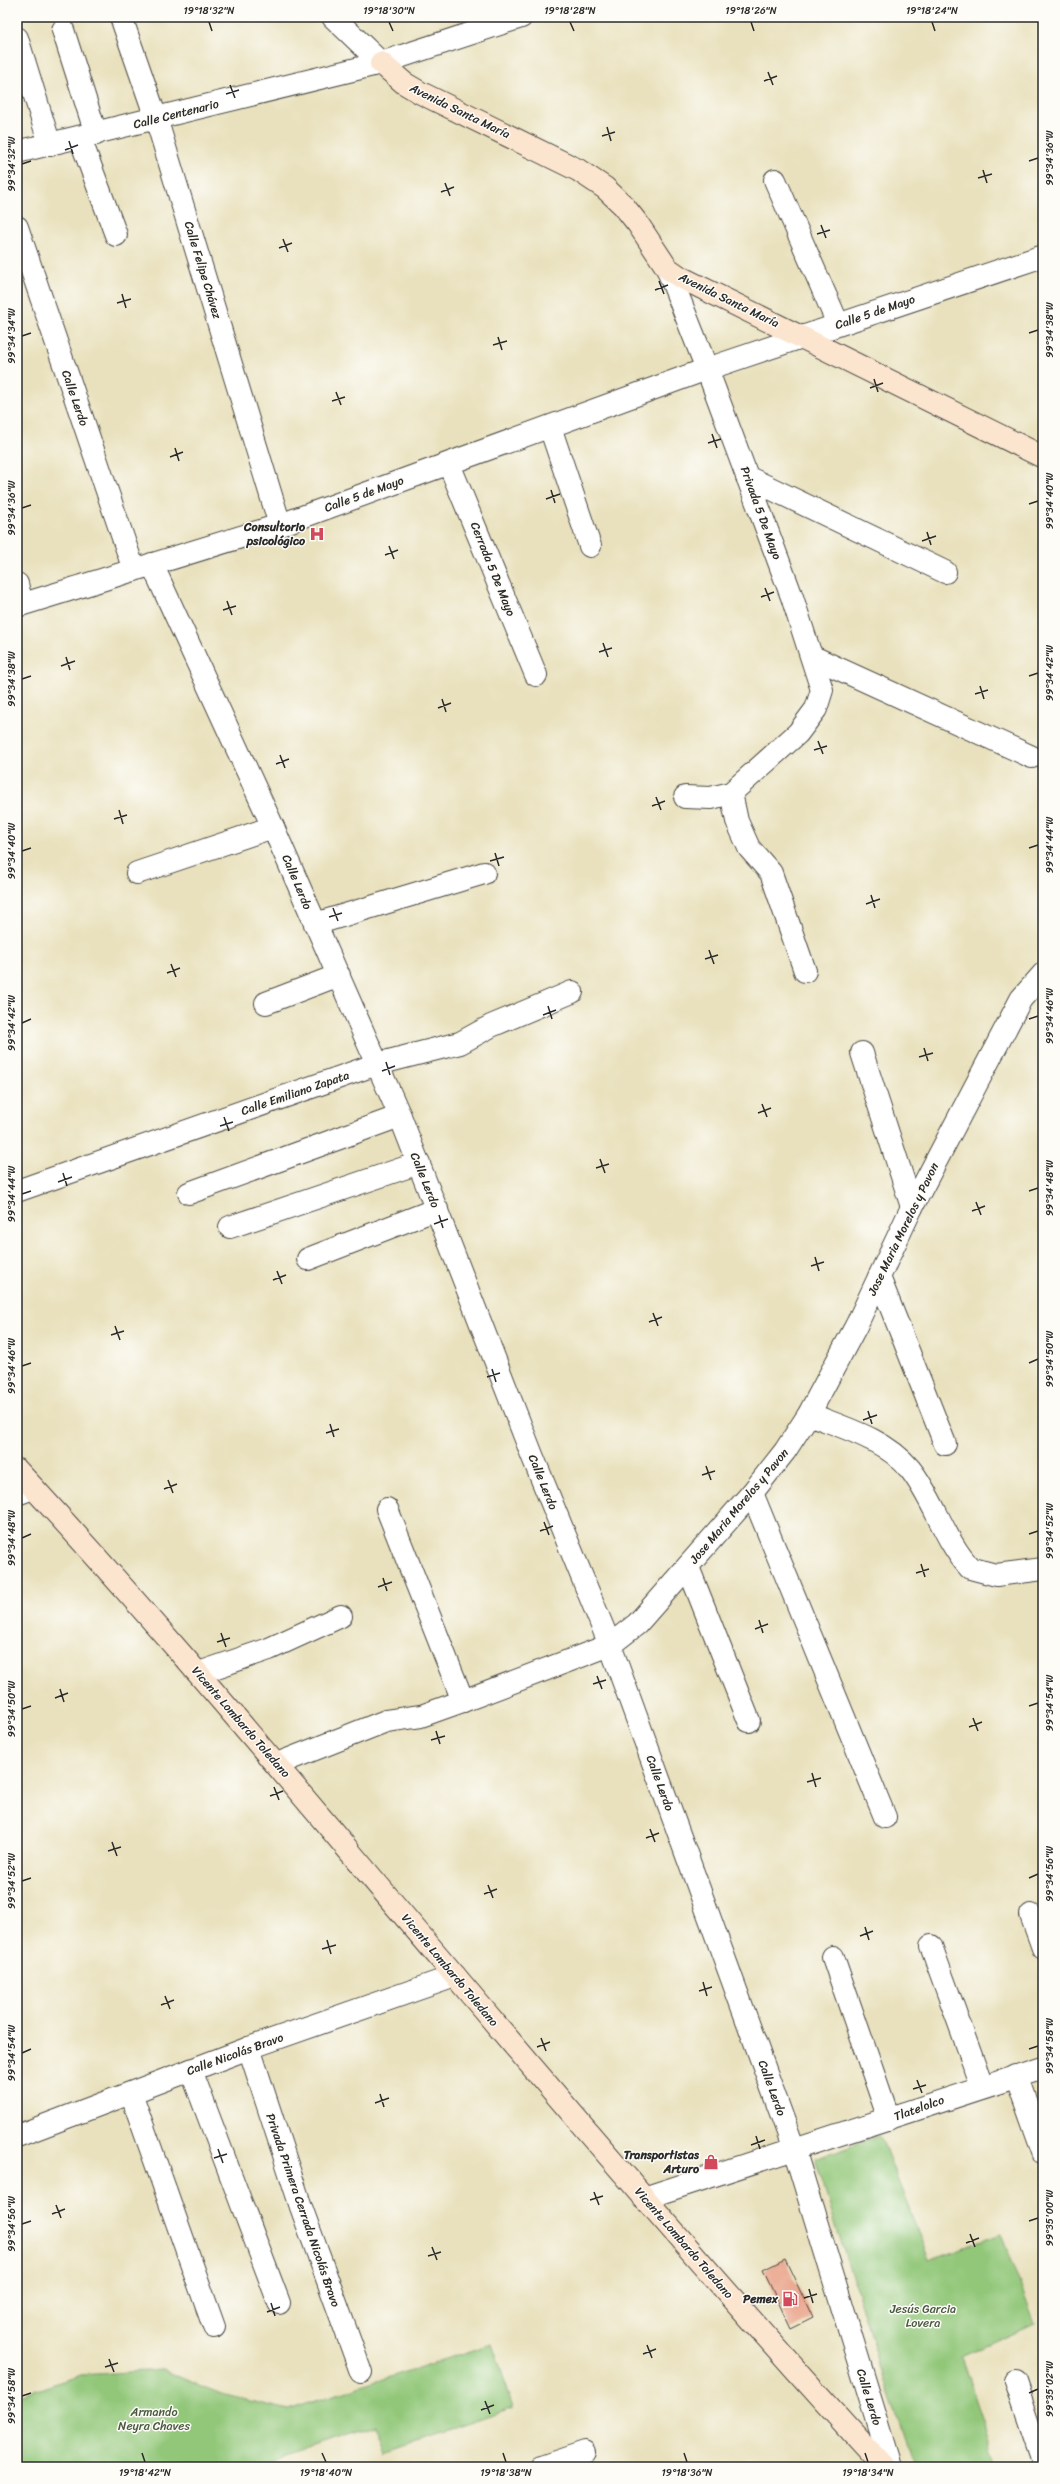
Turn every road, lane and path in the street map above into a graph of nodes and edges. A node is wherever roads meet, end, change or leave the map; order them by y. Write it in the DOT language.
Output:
graph roads {
  1 [pos="121,17"];
  2 [pos="333,17"];
  3 [pos="521,17"];
  4 [pos="63,30"];
  5 [pos="17,38"];
  6 [pos="381,63"];
  7 [pos="156,118"];
  8 [pos="88,136"];
  9 [pos="50,145"];
  10 [pos="17,152"];
  11 [pos="775,180"];
  12 [pos="17,227"];
  13 [pos="116,235"];
  14 [pos="1043,256"];
  15 [pos="667,268"];
  16 [pos="838,324"];
  17 [pos="804,337"];
  18 [pos="707,369"];
  19 [pos="550,427"];
  20 [pos="1043,457"];
  21 [pos="449,464"];
  22 [pos="747,477"];
  23 [pos="280,525"];
  24 [pos="590,546"];
  25 [pos="143,567"];
  26 [pos="945,572"];
  27 [pos="17,584"];
  28 [pos="20,605"];
  29 [pos="813,657"];
  30 [pos="536,675"];
  31 [pos="1032,757"];
  32 [pos="731,794"];
  33 [pos="685,796"];
  34 [pos="273,827"];
  35 [pos="137,872"];
  36 [pos="484,873"];
  37 [pos="315,924"];
  38 [pos="805,971"];
  39 [pos="1043,974"];
  40 [pos="339,975"];
  41 [pos="572,992"];
  42 [pos="266,1003"];
  43 [pos="862,1053"];
  44 [pos="377,1064"];
  45 [pos="400,1116"];
  46 [pos="418,1163"];
  47 [pos="17,1191"];
  48 [pos="189,1193"];
  49 [pos="912,1207"];
  50 [pos="437,1209"];
  51 [pos="230,1227"];
  52 [pos="308,1260"];
  53 [pos="879,1277"];
  54 [pos="809,1414"];
  55 [pos="945,1444"];
  56 [pos="17,1470"];
  57 [pos="25,1491"];
  58 [pos="752,1493"];
  59 [pos="387,1509"];
  60 [pos="688,1567"];
  61 [pos="1043,1569"];
  62 [pos="341,1616"];
  63 [pos="610,1645"];
  64 [pos="198,1673"];
  65 [pos="464,1702"];
  66 [pos="749,1721"];
  67 [pos="278,1764"];
  68 [pos="885,1818"];
  69 [pos="1031,1915"];
  70 [pos="931,1946"];
  71 [pos="1043,1948"];
  72 [pos="833,1957"];
  73 [pos="455,1976"];
  74 [pos="249,2048"];
  75 [pos="1043,2068"];
  76 [pos="191,2070"];
  77 [pos="1016,2076"];
  78 [pos="982,2086"];
  79 [pos="132,2093"];
  80 [pos="889,2119"];
  81 [pos="17,2136"];
  82 [pos="794,2149"];
  83 [pos="1043,2152"];
  84 [pos="644,2198"];
  85 [pos="279,2303"];
  86 [pos="214,2327"];
  87 [pos="361,2372"];
  88 [pos="1015,2382"];
  89 [pos="585,2452"];
  90 [pos="1043,2464"];
  91 [pos="541,2467"];
  92 [pos="884,2467"];
  93 [pos="890,2467"];
  1 -- 7 [label="street, Calle Felipe Chávez"];
  2 -- 6 [label="street, Avenida Santa María"];
  3 -- 6 [label="street, Calle Centenario"];
  4 -- 8 [label="street"];
  5 -- 9 [label="street"];
  6 -- 7 [label="street, Calle Centenario"];
  6 -- 15 [label="main road, Avenida Santa María"];
  7 -- 8 [label="street, Calle Centenario"];
  7 -- 23 [label="street, Calle Felipe Chávez"];
  8 -- 9 [label="street, Calle Centenario"];
  8 -- 13 [label="street"];
  9 -- 10 [label="street, Calle Centenario"];
  11 -- 16 [label="street"];
  12 -- 25 [label="street, Calle Lerdo"];
  14 -- 16 [label="street, Calle 5 de Mayo"];
  15 -- 17 [label="main road, Avenida Santa María"];
  15 -- 18 [label="street"];
  16 -- 17 [label="street, Calle 5 de Mayo"];
  17 -- 18 [label="street, Calle 5 de Mayo"];
  17 -- 20 [label="main road, Avenida Santa María"];
  18 -- 19 [label="street, Calle 5 de Mayo"];
  18 -- 22 [label="street, Privada 5 De Mayo"];
  19 -- 21 [label="street, Calle 5 de Mayo"];
  19 -- 24 [label="street"];
  21 -- 23 [label="street, Calle 5 de Mayo"];
  21 -- 30 [label="street, Cerrada 5 De Mayo"];
  22 -- 26 [label="street"];
  22 -- 29 [label="street, Privada 5 De Mayo"];
  23 -- 25 [label="street, Calle 5 de Mayo"];
  25 -- 28 [label="street, Calle 5 de Mayo"];
  25 -- 34 [label="street, Calle Lerdo"];
  27 -- 28 [label="street"];
  29 -- 31 [label="street"];
  29 -- 32 [label="street, Privada 5 De Mayo"];
  32 -- 33 [label="street"];
  32 -- 38 [label="street"];
  34 -- 35 [label="street"];
  34 -- 37 [label="street, Calle Lerdo"];
  36 -- 37 [label="street"];
  37 -- 40 [label="street, Calle Lerdo"];
  39 -- 49 [label="street, Jose Maria Morelos y Pavon"];
  40 -- 42 [label="street"];
  40 -- 44 [label="street, Calle Lerdo"];
  41 -- 44 [label="street, Calle Emiliano Zapata"];
  43 -- 49 [label="street"];
  44 -- 45 [label="street, Calle Lerdo"];
  44 -- 47 [label="street, Calle Emiliano Zapata"];
  45 -- 46 [label="street, Calle Lerdo"];
  45 -- 48 [label="street"];
  46 -- 50 [label="street, Calle Lerdo"];
  46 -- 51 [label="street"];
  49 -- 53 [label="street, Jose Maria Morelos y Pavon"];
  50 -- 52 [label="street"];
  50 -- 63 [label="street, Calle Lerdo"];
  53 -- 54 [label="street, Jose Maria Morelos y Pavon"];
  53 -- 55 [label="street"];
  54 -- 58 [label="street, Jose Maria Morelos y Pavon"];
  54 -- 61 [label="street"];
  56 -- 57 [label="main road, Vicente Lombardo Toledano"];
  57 -- 64 [label="main road, Vicente Lombardo Toledano"];
  58 -- 60 [label="street, Jose Maria Morelos y Pavon"];
  58 -- 68 [label="street"];
  59 -- 65 [label="street"];
  60 -- 63 [label="street, Jose Maria Morelos y Pavon"];
  60 -- 66 [label="street"];
  62 -- 64 [label="street"];
  63 -- 65 [label="street, Jose Maria Morelos y Pavon"];
  63 -- 82 [label="street, Calle Lerdo"];
  64 -- 67 [label="main road, Vicente Lombardo Toledano"];
  65 -- 67 [label="street, Jose Maria Morelos y Pavon"];
  67 -- 73 [label="main road, Vicente Lombardo Toledano"];
  69 -- 71 [label="street"];
  70 -- 78 [label="street"];
  72 -- 80 [label="street"];
  73 -- 74 [label="street, Calle Nicolás Bravo"];
  73 -- 84 [label="main road, Vicente Lombardo Toledano"];
  74 -- 76 [label="street, Calle Nicolás Bravo"];
  74 -- 87 [label="street, Privada Primera Cerrada Nicolás Bravo"];
  75 -- 77 [label="street, Tlatelolco"];
  76 -- 79 [label="street, Calle Nicolás Bravo"];
  76 -- 85 [label="street"];
  77 -- 78 [label="street, Tlatelolco"];
  77 -- 83 [label="street"];
  78 -- 80 [label="street, Tlatelolco"];
  79 -- 81 [label="street, Calle Nicolás Bravo"];
  79 -- 86 [label="street"];
  80 -- 82 [label="street, Tlatelolco"];
  82 -- 84 [label="street, Tlatelolco"];
  82 -- 93 [label="street, Calle Lerdo"];
  84 -- 92 [label="main road, Vicente Lombardo Toledano"];
  88 -- 90 [label="street"];
  89 -- 91 [label="street"];
}
